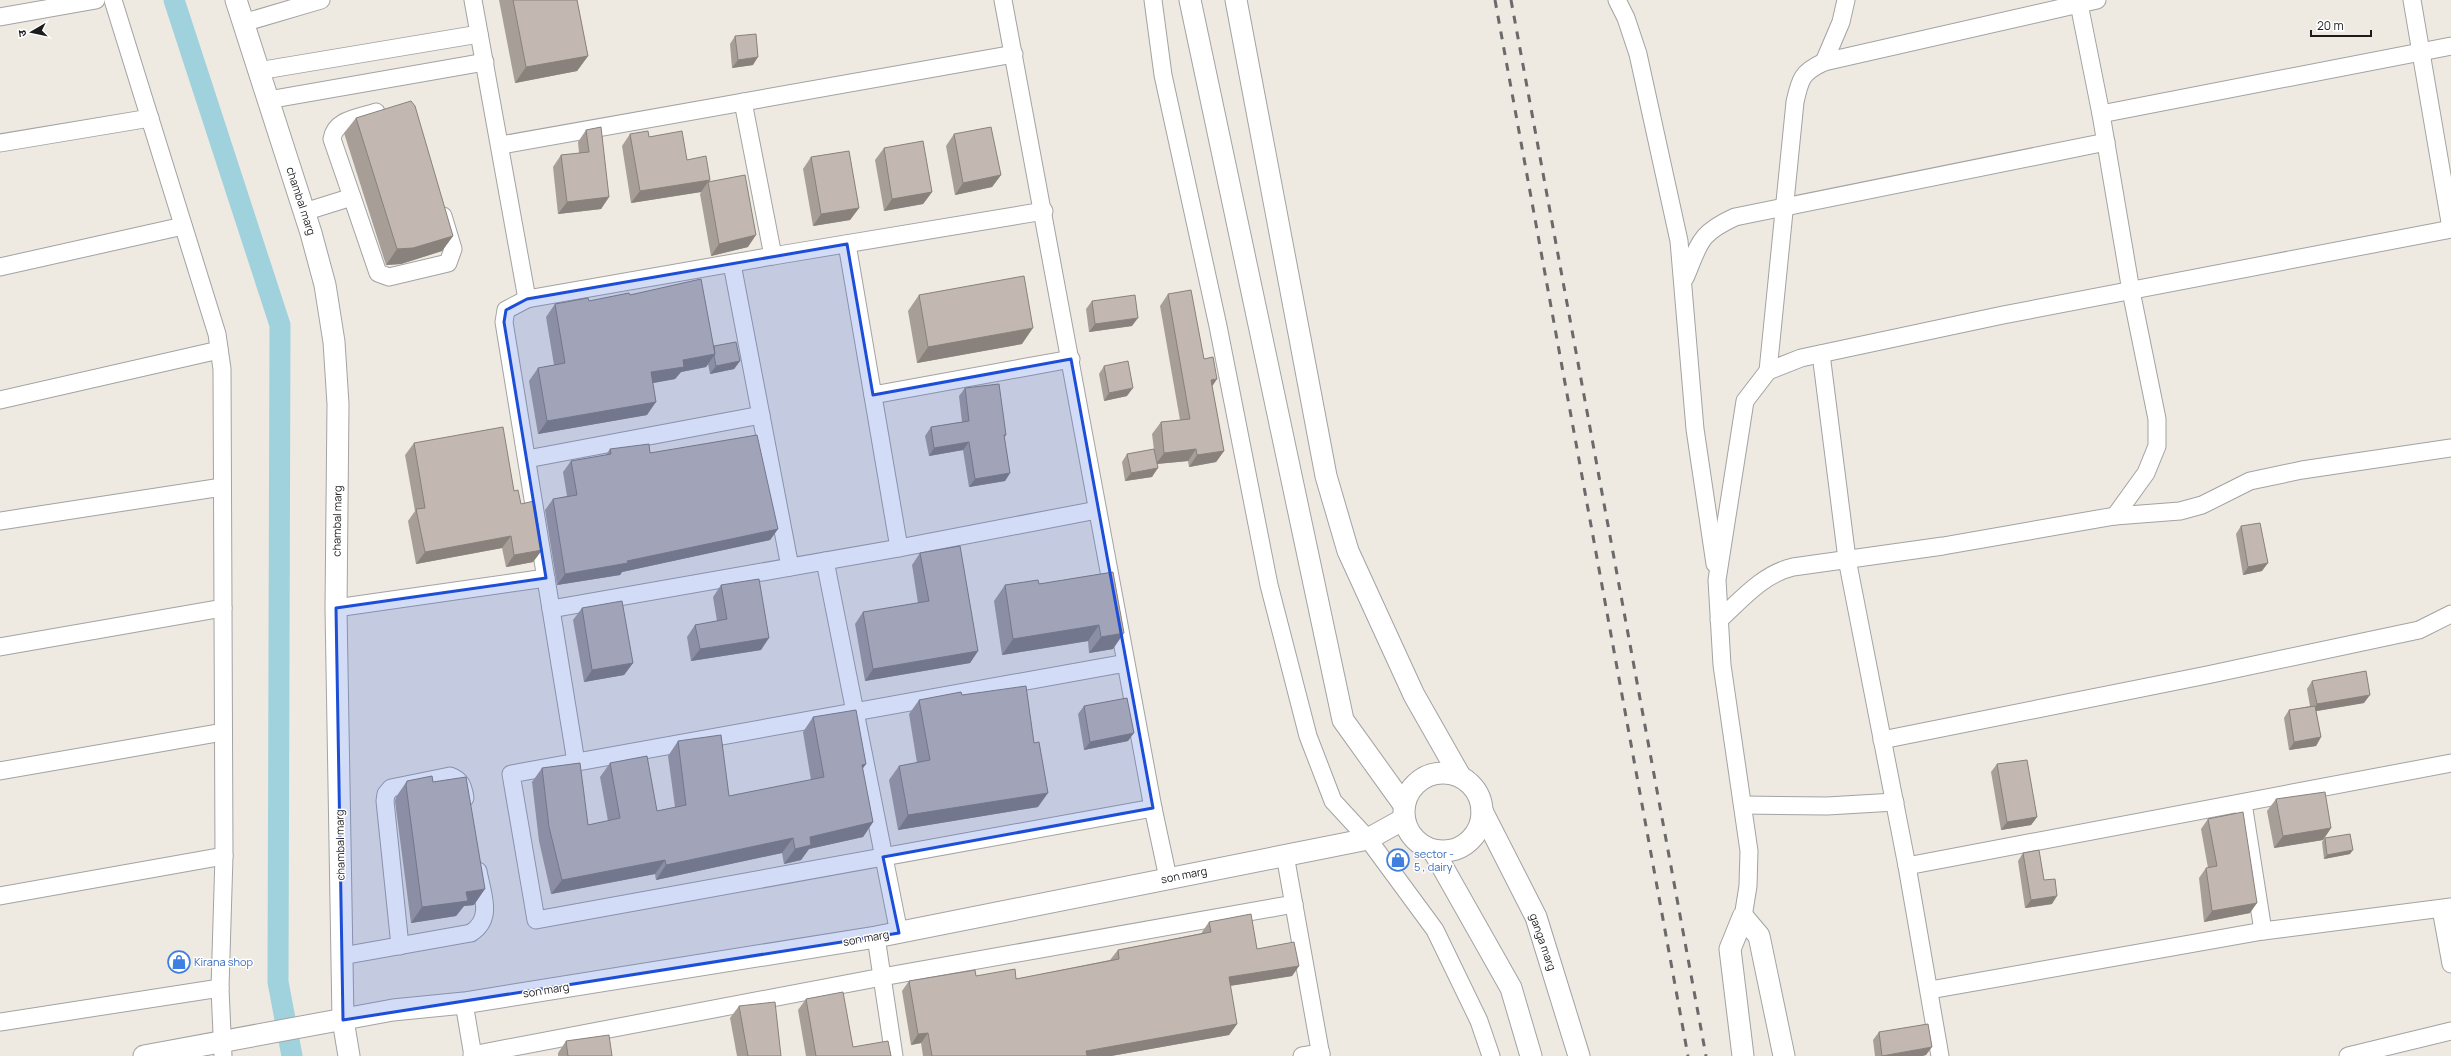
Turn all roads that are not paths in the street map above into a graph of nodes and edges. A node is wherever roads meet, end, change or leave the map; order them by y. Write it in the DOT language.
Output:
graph roads {
  1 [pos="96,0"];
  2 [pos="113,0"];
  3 [pos="236,0"];
  4 [pos="321,0"];
  5 [pos="473,0"];
  6 [pos="1004,0"];
  7 [pos="1153,0"];
  8 [pos="1190,0"];
  9 [pos="1236,0"];
  10 [pos="1617,0"];
  11 [pos="1846,0"];
  12 [pos="2097,0"];
  13 [pos="2412,0"];
  14 [pos="295,4"];
  15 [pos="2080,4"];
  16 [pos="0,17"];
  17 [pos="243,23"];
  18 [pos="479,34"];
  19 [pos="2451,46"];
  20 [pos="2420,52"];
  21 [pos="1014,54"];
  22 [pos="486,62"];
  23 [pos="1824,62"];
  24 [pos="258,71"];
  25 [pos="268,100"];
  26 [pos="743,102"];
  27 [pos="392,108"];
  28 [pos="2101,114"];
  29 [pos="150,118"];
  30 [pos="2106,142"];
  31 [pos="0,143"];
  32 [pos="501,145"];
  33 [pos="352,197"];
  34 [pos="438,198"];
  35 [pos="1785,207"];
  36 [pos="304,212"];
  37 [pos="1044,212"];
  38 [pos="184,226"];
  39 [pos="2451,229"];
  40 [pos="847,244"];
  41 [pos="773,256"];
  42 [pos="732,264"];
  43 [pos="0,267"];
  44 [pos="1684,279"];
  45 [pos="2131,291"];
  46 [pos="527,299"];
  47 [pos="219,350"];
  48 [pos="1821,354"];
  49 [pos="1071,359"];
  50 [pos="1768,371"];
  51 [pos="873,395"];
  52 [pos="0,400"];
  53 [pos="761,415"];
  54 [pos="2451,448"];
  55 [pos="527,459"];
  56 [pos="222,487"];
  57 [pos="1097,510"];
  58 [pos="2116,516"];
  59 [pos="0,521"];
  60 [pos="900,548"];
  61 [pos="1847,559"];
  62 [pos="825,561"];
  63 [pos="790,567"];
  64 [pos="546,578"];
  65 [pos="1717,580"];
  66 [pos="223,608"];
  67 [pos="336,608"];
  68 [pos="551,609"];
  69 [pos="2451,614"];
  70 [pos="1719,620"];
  71 [pos="0,647"];
  72 [pos="1126,663"];
  73 [pos="854,712"];
  74 [pos="223,732"];
  75 [pos="1882,740"];
  76 [pos="576,762"];
  77 [pos="2451,763"];
  78 [pos="0,771"];
  79 [pos="1460,776"];
  80 [pos="1895,802"];
  81 [pos="2243,803"];
  82 [pos="1743,805"];
  83 [pos="1153,808"];
  84 [pos="468,810"];
  85 [pos="1482,811"];
  86 [pos="1404,812"];
  87 [pos="1368,839"];
  88 [pos="1433,850"];
  89 [pos="1285,854"];
  90 [pos="475,855"];
  91 [pos="224,856"];
  92 [pos="882,857"];
  93 [pos="1907,866"];
  94 [pos="1168,878"];
  95 [pos="0,896"];
  96 [pos="1294,904"];
  97 [pos="2446,908"];
  98 [pos="1743,917"];
  99 [pos="2263,931"];
  100 [pos="898,933"];
  101 [pos="876,937"];
  102 [pos="400,946"];
  103 [pos="342,956"];
  104 [pos="2451,964"];
  105 [pos="882,977"];
  106 [pos="220,988"];
  107 [pos="1930,990"];
  108 [pos="464,1003"];
  109 [pos="343,1020"];
  110 [pos="0,1022"];
  111 [pos="2451,1031"];
  112 [pos="228,1045"];
  113 [pos="1321,1054"];
  114 [pos="144,1056"];
  115 [pos="349,1056"];
  116 [pos="472,1056"];
  117 [pos="894,1056"];
  118 [pos="1302,1056"];
  119 [pos="1491,1056"];
  120 [pos="1531,1056"];
  121 [pos="1579,1056"];
  122 [pos="1743,1056"];
  123 [pos="1784,1056"];
  124 [pos="1940,1056"];
  125 [pos="2348,1056"];
  1 -- 16 [label="street"];
  2 -- 29 [label="street"];
  3 -- 17 [label="street, chambal marg"];
  4 -- 14 [label="street"];
  5 -- 18 [label="street"];
  6 -- 21 [label="street"];
  7 -- 87 [label="street"];
  8 -- 86 [label="street"];
  9 -- 79 [label="street"];
  10 -- 44 [label="street"];
  11 -- 23 [label="street"];
  12 -- 15 [label="street"];
  13 -- 20 [label="street"];
  14 -- 17 [label="street"];
  15 -- 23 [label="street"];
  15 -- 28 [label="street"];
  17 -- 24 [label="street, chambal marg"];
  18 -- 22 [label="street"];
  18 -- 24 [label="street"];
  19 -- 20 [label="street"];
  20 -- 28 [label="street"];
  20 -- 39 [label="street"];
  21 -- 26 [label="street"];
  21 -- 37 [label="street"];
  22 -- 25 [label="street"];
  22 -- 32 [label="street"];
  23 -- 35 [label="street"];
  24 -- 25 [label="street, chambal marg"];
  25 -- 36 [label="street, chambal marg"];
  26 -- 32 [label="street"];
  26 -- 41 [label="street"];
  27 -- 33 [label="street"];
  28 -- 30 [label="street"];
  29 -- 31 [label="street"];
  29 -- 38 [label="street"];
  30 -- 35 [label="street"];
  30 -- 45 [label="street"];
  32 -- 46 [label="street"];
  33 -- 34 [label="street"];
  33 -- 36 [label="street"];
  35 -- 44 [label="street"];
  35 -- 50 [label="street"];
  36 -- 67 [label="street, chambal marg"];
  37 -- 40 [label="street"];
  37 -- 49 [label="street"];
  38 -- 43 [label="street"];
  38 -- 47 [label="street"];
  39 -- 45 [label="street"];
  40 -- 41 [label="street"];
  40 -- 51 [label="street"];
  41 -- 42 [label="street"];
  42 -- 46 [label="street"];
  42 -- 53 [label="street"];
  44 -- 65 [label="street"];
  45 -- 48 [label="street"];
  45 -- 58 [label="street"];
  46 -- 55 [label="street"];
  47 -- 52 [label="street"];
  47 -- 56 [label="street"];
  48 -- 50 [label="street"];
  48 -- 61 [label="street"];
  49 -- 51 [label="street"];
  49 -- 57 [label="street"];
  50 -- 65 [label="street"];
  51 -- 60 [label="street"];
  53 -- 55 [label="street"];
  53 -- 63 [label="street"];
  54 -- 58 [label="street"];
  55 -- 64 [label="street"];
  56 -- 59 [label="street"];
  56 -- 66 [label="street"];
  57 -- 60 [label="street"];
  57 -- 72 [label="street"];
  58 -- 61 [label="street"];
  60 -- 62 [label="street"];
  61 -- 70 [label="street"];
  61 -- 75 [label="street"];
  62 -- 63 [label="street"];
  62 -- 73 [label="street"];
  63 -- 68 [label="street"];
  64 -- 67 [label="street"];
  64 -- 68 [label="street"];
  65 -- 70 [label="street"];
  66 -- 71 [label="street"];
  66 -- 74 [label="street"];
  67 -- 103 [label="street, chambal marg"];
  68 -- 76 [label="street"];
  69 -- 75 [label="street"];
  70 -- 82 [label="street"];
  72 -- 73 [label="street"];
  72 -- 83 [label="street"];
  73 -- 76 [label="street"];
  73 -- 92 [label="street"];
  74 -- 78 [label="street"];
  74 -- 91 [label="street"];
  75 -- 80 [label="street"];
  76 -- 92 [label="street"];
  77 -- 81 [label="street"];
  79 -- 85 [label="street"];
  79 -- 86 [label="street"];
  80 -- 82 [label="street"];
  80 -- 93 [label="street"];
  81 -- 93 [label="street"];
  81 -- 99 [label="street"];
  82 -- 98 [label="street"];
  83 -- 92 [label="street"];
  83 -- 94 [label="street"];
  84 -- 102 [label="street"];
  85 -- 88 [label="street"];
  85 -- 121 [label="street, ganga marg"];
  86 -- 87 [label="street, son marg"];
  86 -- 88 [label="street"];
  87 -- 89 [label="street, son marg"];
  87 -- 119 [label="street"];
  88 -- 120 [label="street"];
  89 -- 94 [label="street, son marg"];
  89 -- 96 [label="street"];
  90 -- 102 [label="street"];
  91 -- 95 [label="street"];
  91 -- 106 [label="street"];
  92 -- 100 [label="street"];
  93 -- 107 [label="street"];
  94 -- 100 [label="street, son marg"];
  96 -- 105 [label="street"];
  96 -- 113 [label="street"];
  97 -- 99 [label="street"];
  97 -- 104 [label="street"];
  98 -- 122 [label="street"];
  98 -- 123 [label="street"];
  99 -- 107 [label="street"];
  100 -- 101 [label="street, son marg"];
  101 -- 105 [label="street"];
  101 -- 108 [label="street, son marg"];
  102 -- 103 [label="street"];
  103 -- 109 [label="street, chambal marg"];
  105 -- 116 [label="street"];
  105 -- 117 [label="street"];
  106 -- 110 [label="street"];
  106 -- 112 [label="street"];
  107 -- 124 [label="street"];
  108 -- 109 [label="street, son marg"];
  108 -- 116 [label="street"];
  109 -- 112 [label="street, son marg"];
  109 -- 115 [label="street, chambal marg"];
  111 -- 125 [label="street"];
  112 -- 114 [label="street, son marg"];
  113 -- 118 [label="street"];
}
